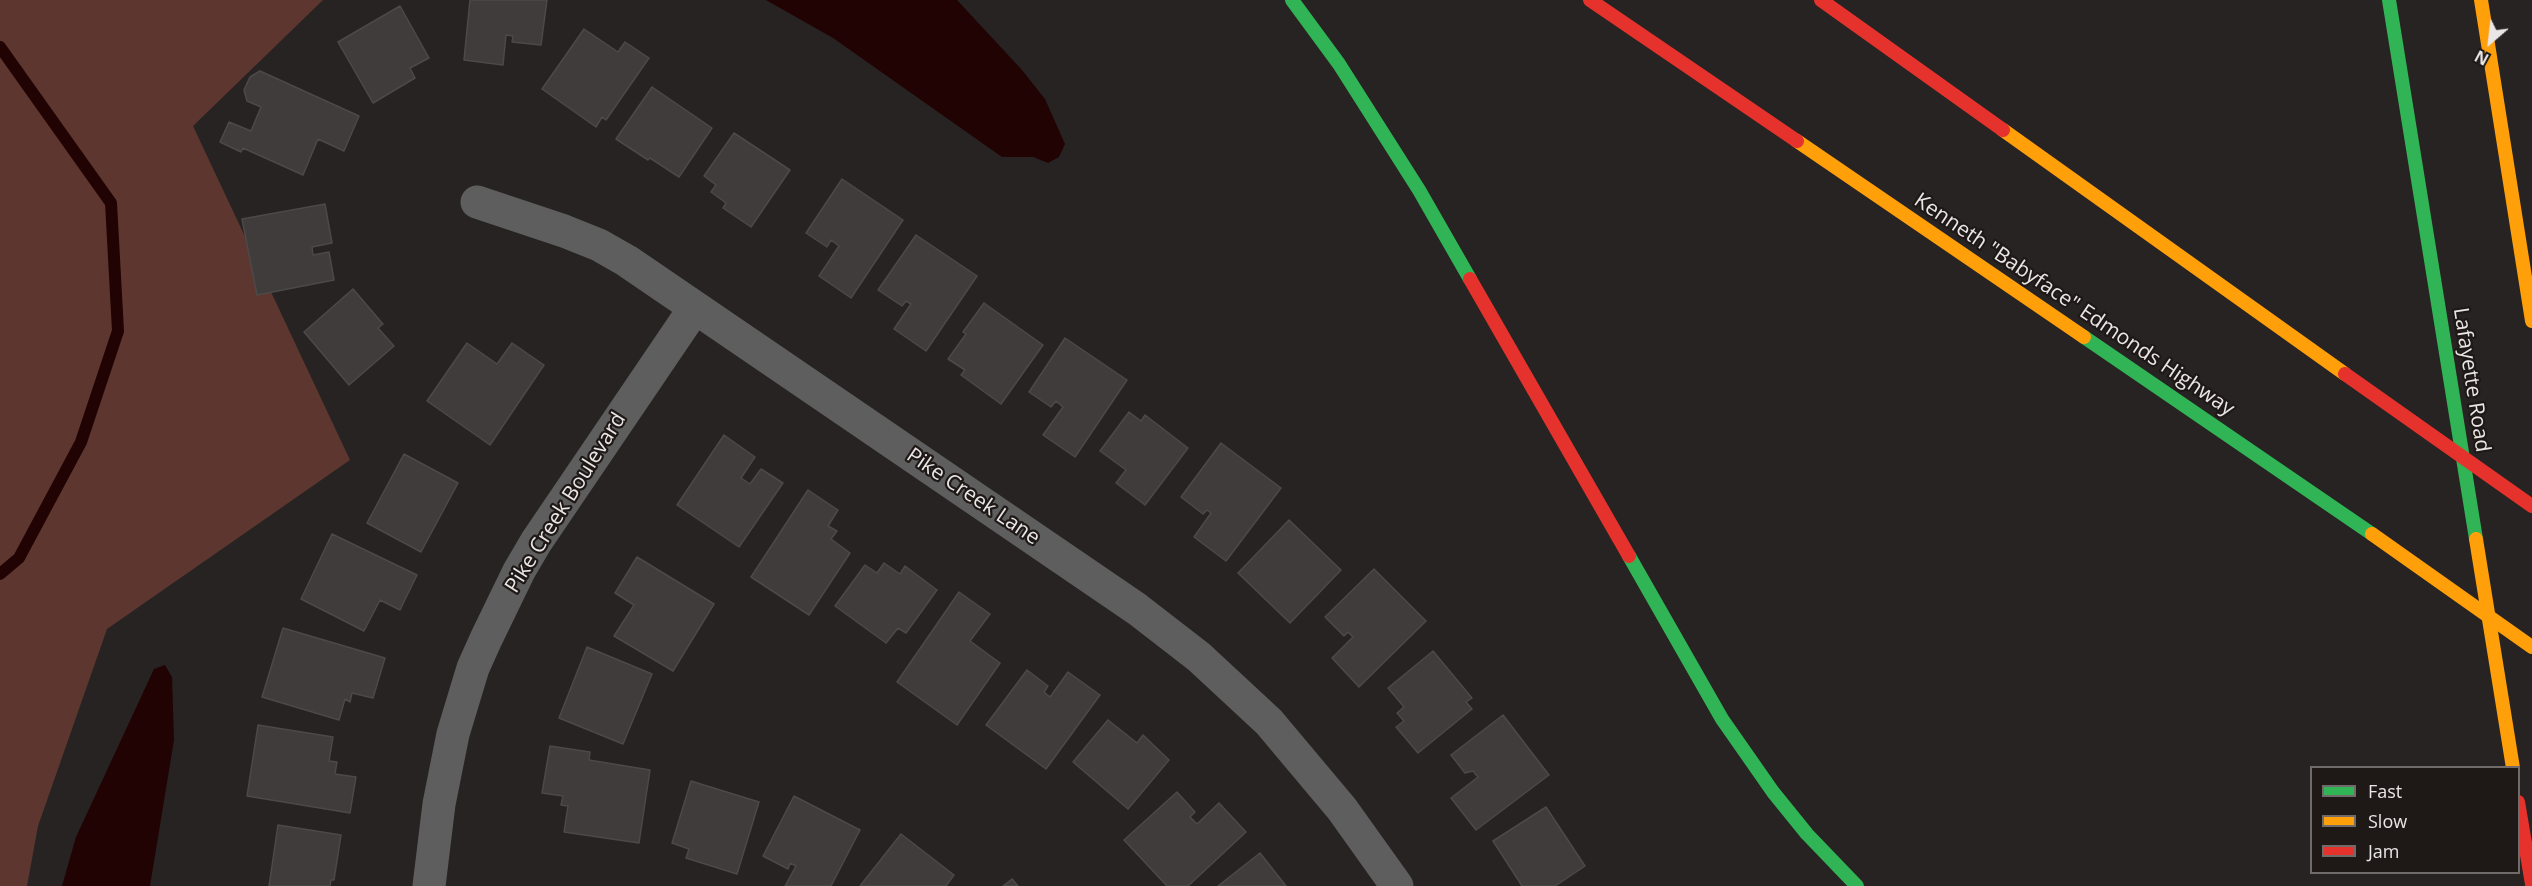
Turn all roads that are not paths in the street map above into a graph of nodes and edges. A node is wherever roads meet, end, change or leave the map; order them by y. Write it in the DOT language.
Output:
graph roads {
  1 [pos="1292,0"];
  2 [pos="1590,0"];
  3 [pos="1821,0"];
  4 [pos="2389,0"];
  5 [pos="2481,0"];
  6 [pos="477,201"];
  7 [pos="694,309"];
  8 [pos="2532,321"];
  9 [pos="2532,506"];
  10 [pos="2532,647"];
  11 [pos="2513,766"];
  12 [pos="2520,814"];
  13 [pos="2532,884"];
  14 [pos="429,886"];
  15 [pos="1397,886"];
  16 [pos="1857,886"];
  1 -- 16 [label="main road"];
  2 -- 10 [label="main road, Kenneth \"Babyface\" Edmonds Highway, bridge"];
  3 -- 9 [label="main road, bridge"];
  4 -- 11 [label="main road, Lafayette Road"];
  5 -- 8 [label="main road"];
  6 -- 7 [label="street, Pike Creek Lane"];
  7 -- 14 [label="street, Pike Creek Boulevard"];
  7 -- 15 [label="street, Pike Creek Lane"];
  12 -- 13 [label="main road"];
}
